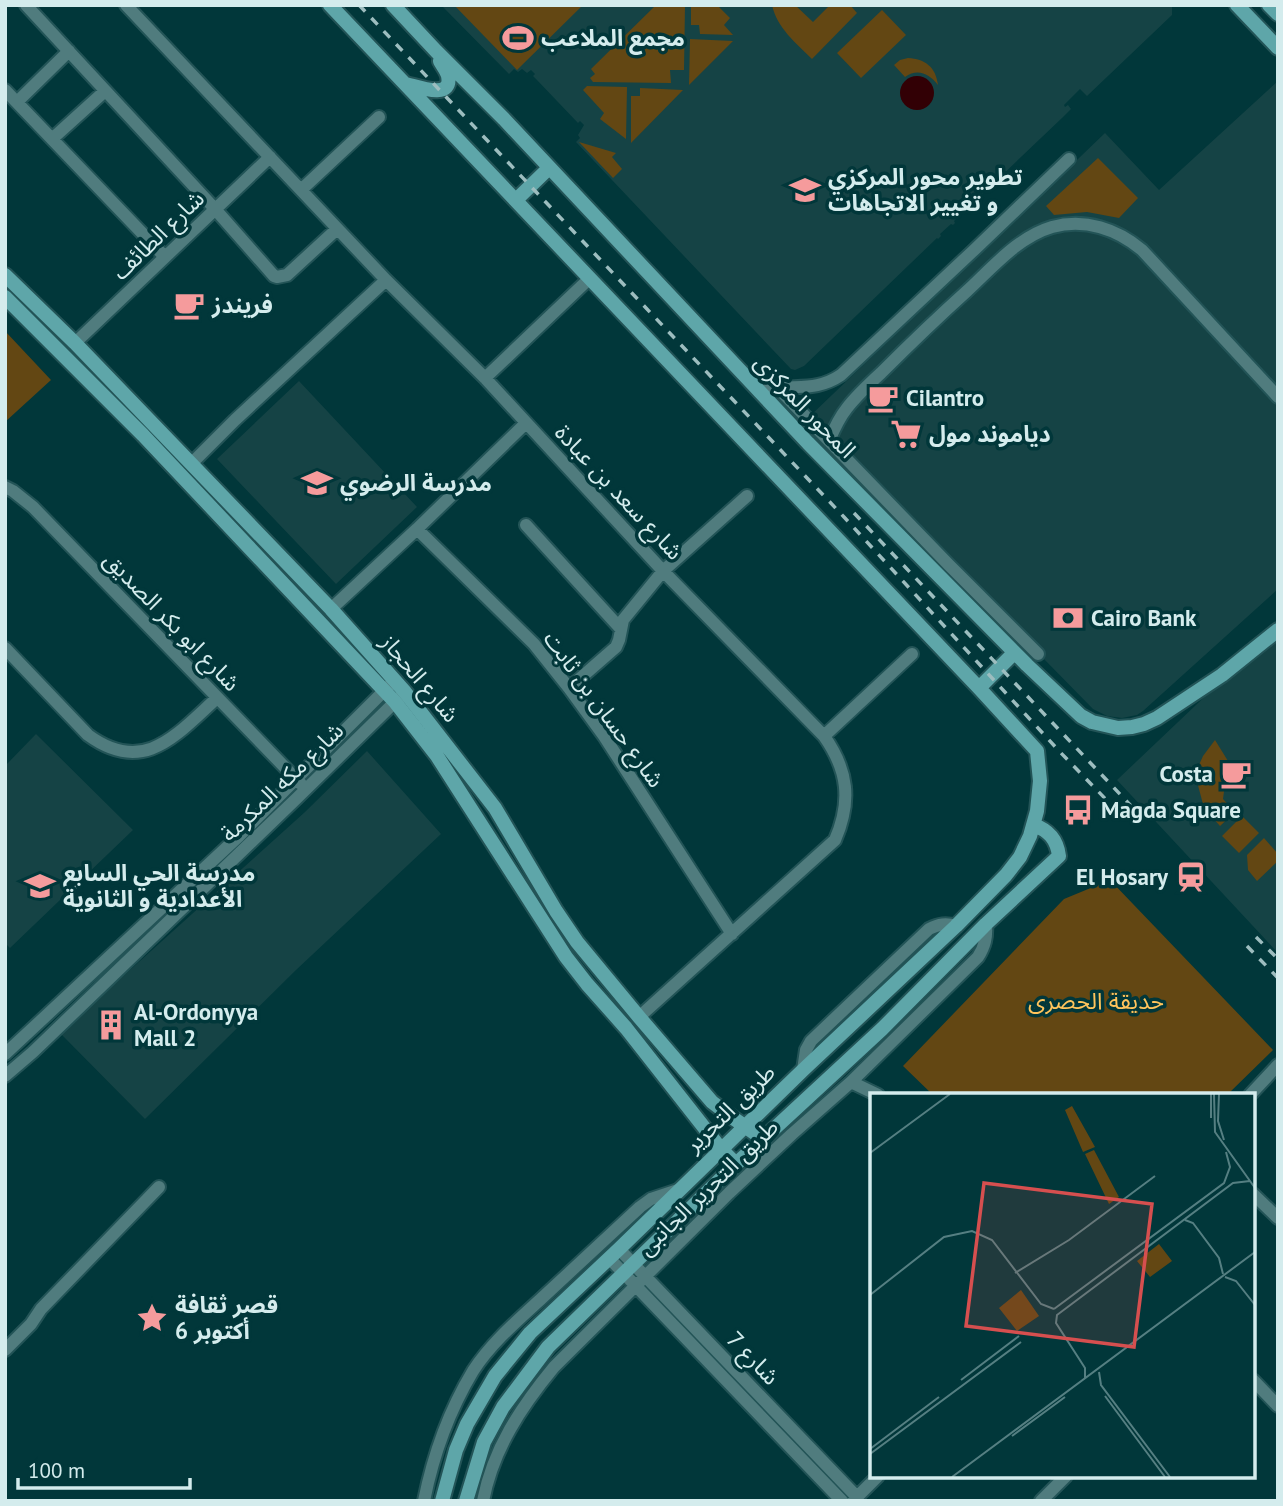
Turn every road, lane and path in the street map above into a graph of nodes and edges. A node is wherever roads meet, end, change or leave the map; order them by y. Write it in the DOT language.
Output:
graph roads {
  1 [pos="26,5"];
  2 [pos="126,5"];
  3 [pos="330,5"];
  4 [pos="393,5"];
  5 [pos="1237,5"];
  6 [pos="1269,5"];
  7 [pos="1278,14"];
  8 [pos="1278,48"];
  9 [pos="69,51"];
  10 [pos="436,51"];
  11 [pos="404,83"];
  12 [pos="105,91"];
  13 [pos="9,96"];
  14 [pos="379,117"];
  15 [pos="52,139"];
  16 [pos="270,157"];
  17 [pos="1069,159"];
  18 [pos="549,168"];
  19 [pos="301,190"];
  20 [pos="516,200"];
  21 [pos="215,209"];
  22 [pos="337,229"];
  23 [pos="165,257"];
  24 [pos="5,275"];
  25 [pos="590,278"];
  26 [pos="386,280"];
  27 [pos="5,297"];
  28 [pos="75,343"];
  29 [pos="485,378"];
  30 [pos="777,387"];
  31 [pos="759,393"];
  32 [pos="1278,397"];
  33 [pos="526,423"];
  34 [pos="829,440"];
  35 [pos="191,464"];
  36 [pos="5,487"];
  37 [pos="747,496"];
  38 [pos="526,525"];
  39 [pos="417,529"];
  40 [pos="663,571"];
  41 [pos="331,609"];
  42 [pos="620,628"];
  43 [pos="1278,631"];
  44 [pos="5,649"];
  45 [pos="1014,653"];
  46 [pos="912,654"];
  47 [pos="1038,654"];
  48 [pos="389,685"];
  49 [pos="569,688"];
  50 [pos="979,688"];
  51 [pos="400,697"];
  52 [pos="217,698"];
  53 [pos="824,736"];
  54 [pos="296,779"];
  55 [pos="306,789"];
  56 [pos="1033,825"];
  57 [pos="986,924"];
  58 [pos="732,934"];
  59 [pos="639,1017"];
  60 [pos="5,1054"];
  61 [pos="1278,1065"];
  62 [pos="5,1076"];
  63 [pos="851,1082"];
  64 [pos="874,1093"];
  65 [pos="1252,1093"];
  66 [pos="744,1126"];
  67 [pos="763,1139"];
  68 [pos="721,1149"];
  69 [pos="736,1164"];
  70 [pos="159,1187"];
  71 [pos="678,1190"];
  72 [pos="1255,1196"];
  73 [pos="1278,1218"];
  74 [pos="614,1254"];
  75 [pos="628,1268"];
  76 [pos="646,1276"];
  77 [pos="635,1286"];
  78 [pos="5,1350"];
  79 [pos="1255,1382"];
  80 [pos="1278,1406"];
  81 [pos="876,1478"];
  82 [pos="1064,1478"];
  83 [pos="855,1499"];
  84 [pos="424,1501"];
  85 [pos="442,1501"];
  86 [pos="466,1501"];
  87 [pos="482,1501"];
  88 [pos="842,1501"];
  89 [pos="1041,1501"];
  1 -- 9 [label="street"];
  2 -- 16 [label="street, شارع سعد بن عبادة"];
  3 -- 11 [label="street"];
  4 -- 10 [label="street, المحور المركزى"];
  5 -- 8 [label="street"];
  6 -- 7 [label="street"];
  9 -- 12 [label="street"];
  9 -- 13 [label="street"];
  10 -- 11 [label="street"];
  10 -- 18 [label="street, المحور المركزى"];
  11 -- 20 [label="street"];
  12 -- 15 [label="street"];
  12 -- 21 [label="street"];
  13 -- 15 [label="street"];
  14 -- 19 [label="street"];
  15 -- 23 [label="street"];
  16 -- 19 [label="street, شارع سعد بن عبادة"];
  16 -- 21 [label="street, شارع الطائف"];
  17 -- 30 [label="street"];
  18 -- 20 [label="street"];
  18 -- 31 [label="street, المحور المركزى"];
  19 -- 22 [label="street, شارع سعد بن عبادة"];
  20 -- 25 [label="street"];
  21 -- 22 [label="street"];
  21 -- 23 [label="street, شارع الطائف"];
  22 -- 26 [label="street, شارع سعد بن عبادة"];
  23 -- 28 [label="street, شارع الطائف"];
  24 -- 28 [label="street, شارع الحجاز"];
  25 -- 29 [label="street"];
  25 -- 50 [label="street"];
  26 -- 29 [label="street, شارع سعد بن عبادة"];
  26 -- 35 [label="street"];
  27 -- 48 [label="street, شارع الحجاز"];
  28 -- 35 [label="street, شارع الحجاز"];
  29 -- 33 [label="street, شارع سعد بن عبادة"];
  30 -- 31 [label="street"];
  30 -- 34 [label="street"];
  31 -- 45 [label="street, المحور المركزى"];
  32 -- 34 [label="street"];
  33 -- 39 [label="street"];
  33 -- 40 [label="street, شارع سعد بن عبادة"];
  34 -- 47 [label="street"];
  35 -- 41 [label="street, شارع الحجاز"];
  36 -- 52 [label="street, شارع ابو بكر الصديق"];
  37 -- 40 [label="street"];
  38 -- 42 [label="street"];
  39 -- 41 [label="street"];
  39 -- 49 [label="street, شارع حسان بن ثابت"];
  40 -- 42 [label="street"];
  40 -- 53 [label="street, شارع سعد بن عبادة"];
  41 -- 48 [label="street, شارع الحجاز"];
  42 -- 49 [label="street"];
  43 -- 45 [label="street, المحور المركزى"];
  44 -- 52 [label="street"];
  45 -- 50 [label="street"];
  46 -- 53 [label="street"];
  48 -- 51 [label="street, شارع الحجاز"];
  48 -- 54 [label="street, شارع مكه المكرمة"];
  49 -- 58 [label="street, شارع حسان بن ثابت"];
  50 -- 56 [label="street, طريق التحرير"];
  51 -- 55 [label="street, شارع مكه المكرمة"];
  51 -- 59 [label="street, شارع الحجاز"];
  51 -- 68 [label="street, شارع الحجاز"];
  52 -- 54 [label="street, شارع ابو بكر الصديق"];
  53 -- 58 [label="street, شارع سعد بن عبادة"];
  54 -- 55 [label="street, شارع ابو بكر الصديق"];
  54 -- 60 [label="street, شارع مكه المكرمة"];
  55 -- 62 [label="street, شارع مكه المكرمة"];
  56 -- 57 [label="street, طريق التحرير"];
  56 -- 66 [label="street, طريق التحرير"];
  57 -- 63 [label="street, طريق التحرير الجانبى"];
  57 -- 67 [label="street, طريق التحرير"];
  58 -- 59 [label="street, شارع سعد بن عبادة"];
  59 -- 66 [label="street, شارع الحجاز"];
  61 -- 65 [label="street"];
  63 -- 64 [label="street"];
  63 -- 76 [label="street, طريق التحرير الجانبى"];
  66 -- 67 [label="street, شارع الحجاز"];
  66 -- 68 [label="street, طريق التحرير"];
  67 -- 69 [label="street, طريق التحرير"];
  68 -- 69 [label="street, شارع الحجاز"];
  68 -- 71 [label="street, طريق التحرير"];
  69 -- 75 [label="street, طريق التحرير"];
  70 -- 78 [label="street"];
  71 -- 74 [label="street, طريق التحرير"];
  71 -- 84 [label="street, طريق التحرير الجانبى"];
  72 -- 73 [label="street"];
  74 -- 75 [label="street, شارع 7"];
  74 -- 85 [label="street, طريق التحرير"];
  75 -- 76 [label="street, شارع 7"];
  75 -- 77 [label="street, شارع 7"];
  75 -- 86 [label="street, طريق التحرير"];
  76 -- 77 [label="street, طريق التحرير الجانبى"];
  76 -- 83 [label="street, شارع 7"];
  77 -- 87 [label="street, طريق التحرير الجانبى"];
  77 -- 88 [label="street, شارع 7"];
  79 -- 80 [label="street"];
  81 -- 83 [label="street"];
  82 -- 89 [label="street"];
}
